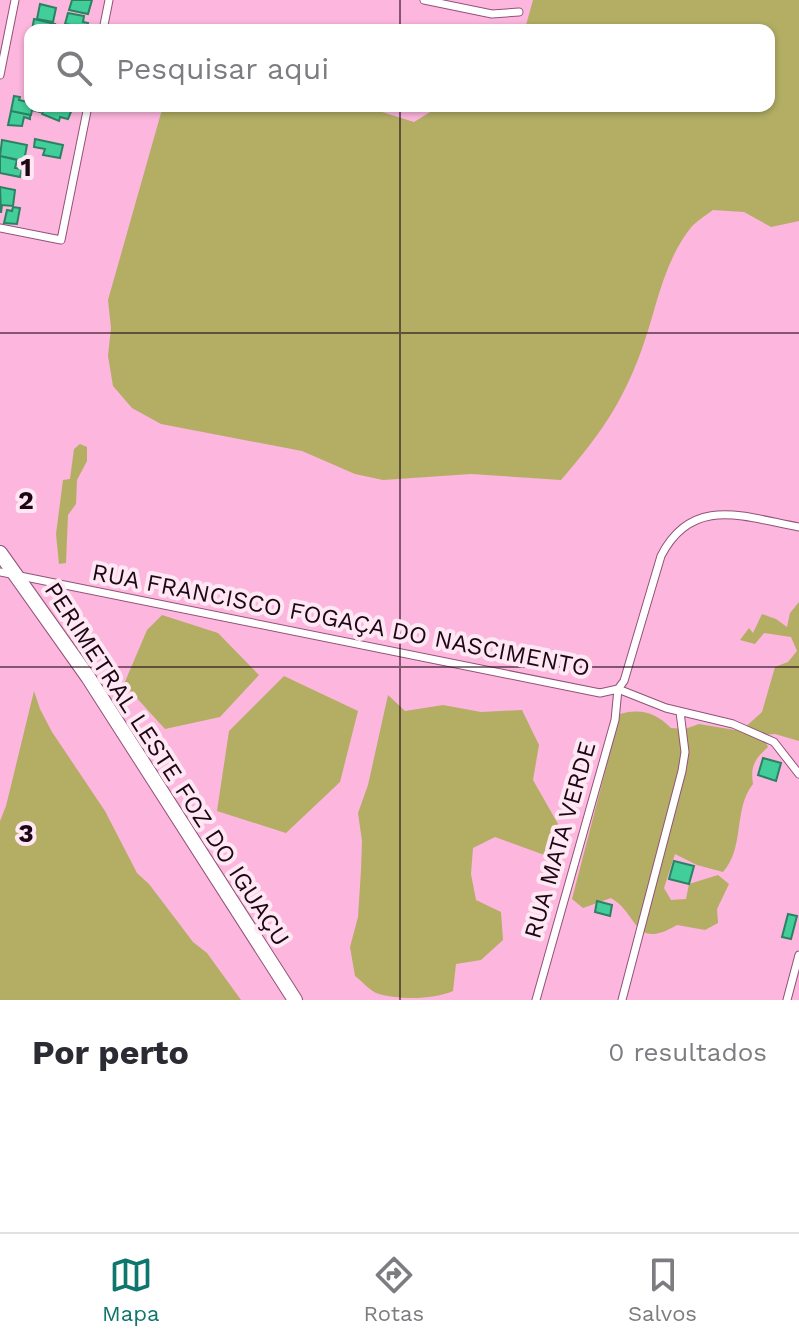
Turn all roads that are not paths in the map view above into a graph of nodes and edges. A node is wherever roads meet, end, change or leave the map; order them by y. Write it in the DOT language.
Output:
graph roads {
  1 [pos="15,0"];
  2 [pos="109,0"];
  3 [pos="424,0"];
  4 [pos="519,12"];
  5 [pos="104,24"];
  6 [pos="0,75"];
  7 [pos="87,112"];
  8 [pos="0,228"];
  9 [pos="799,527"];
  10 [pos="0,553"];
  11 [pos="8,573"];
  12 [pos="618,689"];
  13 [pos="680,712"];
  14 [pos="799,774"];
  15 [pos="799,955"];
  16 [pos="295,1000"];
  17 [pos="536,1000"];
  18 [pos="622,1000"];
  19 [pos="787,1000"];
  1 -- 6 [label="street"];
  2 -- 5 [label="street"];
  3 -- 4 [label="street"];
  7 -- 8 [label="street"];
  9 -- 12 [label="street, RUA FRANCISCO FOGAÇA DO NASCIMENTO"];
  10 -- 11 [label="highway, PERIMETRAL LESTE FOZ DO IGUAÇU"];
  11 -- 12 [label="street, RUA FRANCISCO FOGAÇA DO NASCIMENTO"];
  11 -- 16 [label="highway, PERIMETRAL LESTE FOZ DO IGUAÇU"];
  12 -- 13 [label="street"];
  12 -- 17 [label="street, RUA MATA VERDE"];
  13 -- 14 [label="street"];
  13 -- 18 [label="street"];
  15 -- 19 [label="street"];
}
